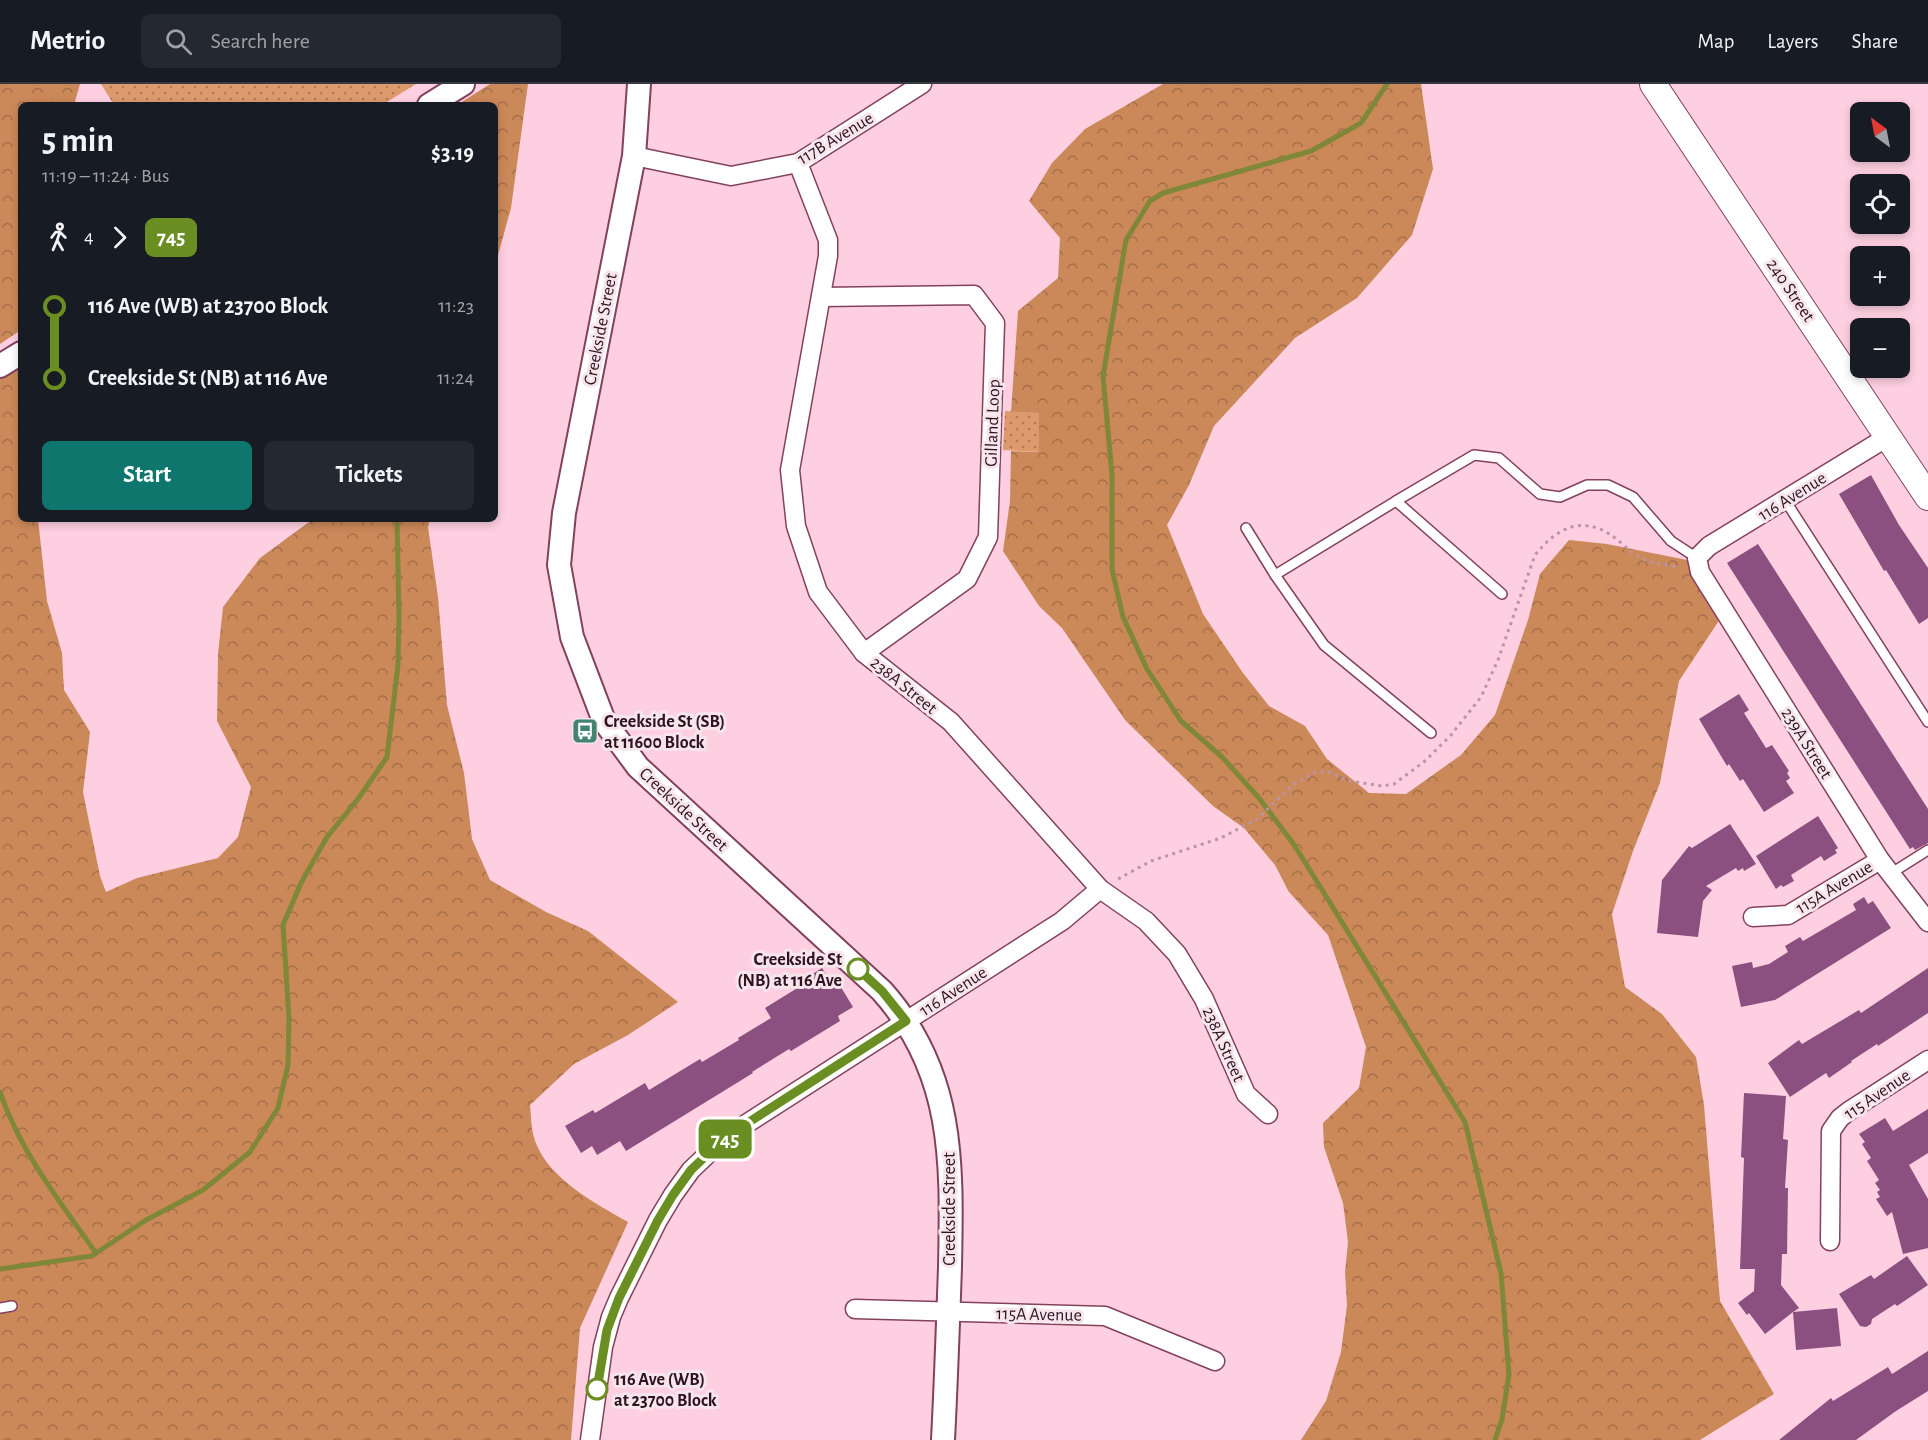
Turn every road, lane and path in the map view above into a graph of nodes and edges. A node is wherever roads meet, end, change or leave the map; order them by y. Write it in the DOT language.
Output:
graph roads {
  1 [pos="463,84"];
  2 [pos="639,84"];
  3 [pos="922,84"];
  4 [pos="1653,84"];
  5 [pos="434,102"];
  6 [pos="634,156"];
  7 [pos="798,163"];
  8 [pos="821,297"];
  9 [pos="18,355"];
  10 [pos="0,366"];
  11 [pos="1889,436"];
  12 [pos="1928,496"];
  13 [pos="1785,500"];
  14 [pos="1396,501"];
  15 [pos="1246,528"];
  16 [pos="1697,558"];
  17 [pos="1677,567"];
  18 [pos="1275,575"];
  19 [pos="1502,594"];
  20 [pos="864,653"];
  21 [pos="1928,722"];
  22 [pos="1431,732"];
  23 [pos="1928,850"];
  24 [pos="1885,867"];
  25 [pos="1100,889"];
  26 [pos="1753,917"];
  27 [pos="1928,922"];
  28 [pos="906,1021"];
  29 [pos="1928,1060"];
  30 [pos="1268,1114"];
  31 [pos="1830,1241"];
  32 [pos="12,1306"];
  33 [pos="0,1308"];
  34 [pos="855,1309"];
  35 [pos="948,1312"];
  36 [pos="1215,1361"];
  37 [pos="590,1440"];
  38 [pos="943,1440"];
  1 -- 5 [label="street"];
  2 -- 6 [label="street, Creekside Street"];
  3 -- 7 [label="street, 117B Avenue"];
  4 -- 11 [label="main road, 240 Street"];
  6 -- 7 [label="street, 117B Avenue"];
  6 -- 28 [label="street, Creekside Street"];
  7 -- 8 [label="street, 238A Street"];
  8 -- 20 [label="street, 238A Street"];
  8 -- 20 [label="street, Gilland Loop"];
  9 -- 10 [label="street"];
  11 -- 12 [label="main road, 240 Street"];
  11 -- 13 [label="street, 116 Avenue"];
  13 -- 16 [label="street, 116 Avenue"];
  13 -- 21 [label="lane"];
  14 -- 16 [label="lane"];
  14 -- 18 [label="lane"];
  14 -- 19 [label="lane"];
  15 -- 18 [label="lane"];
  16 -- 24 [label="street, 239A Street"];
  17 -- 25 [label="path"];
  18 -- 22 [label="lane"];
  20 -- 25 [label="street, 238A Street"];
  23 -- 24 [label="lane"];
  24 -- 26 [label="street, 115A Avenue"];
  24 -- 27 [label="street, 239A Street"];
  25 -- 28 [label="street, 116 Avenue"];
  25 -- 30 [label="street, 238A Street"];
  28 -- 35 [label="street, Creekside Street"];
  28 -- 37 [label="street, 116 Avenue"];
  29 -- 31 [label="street, 115 Avenue"];
  32 -- 33 [label="lane"];
  34 -- 35 [label="street, 115A Avenue"];
  35 -- 36 [label="street, 115A Avenue"];
  35 -- 38 [label="street, Creekside Street"];
}
